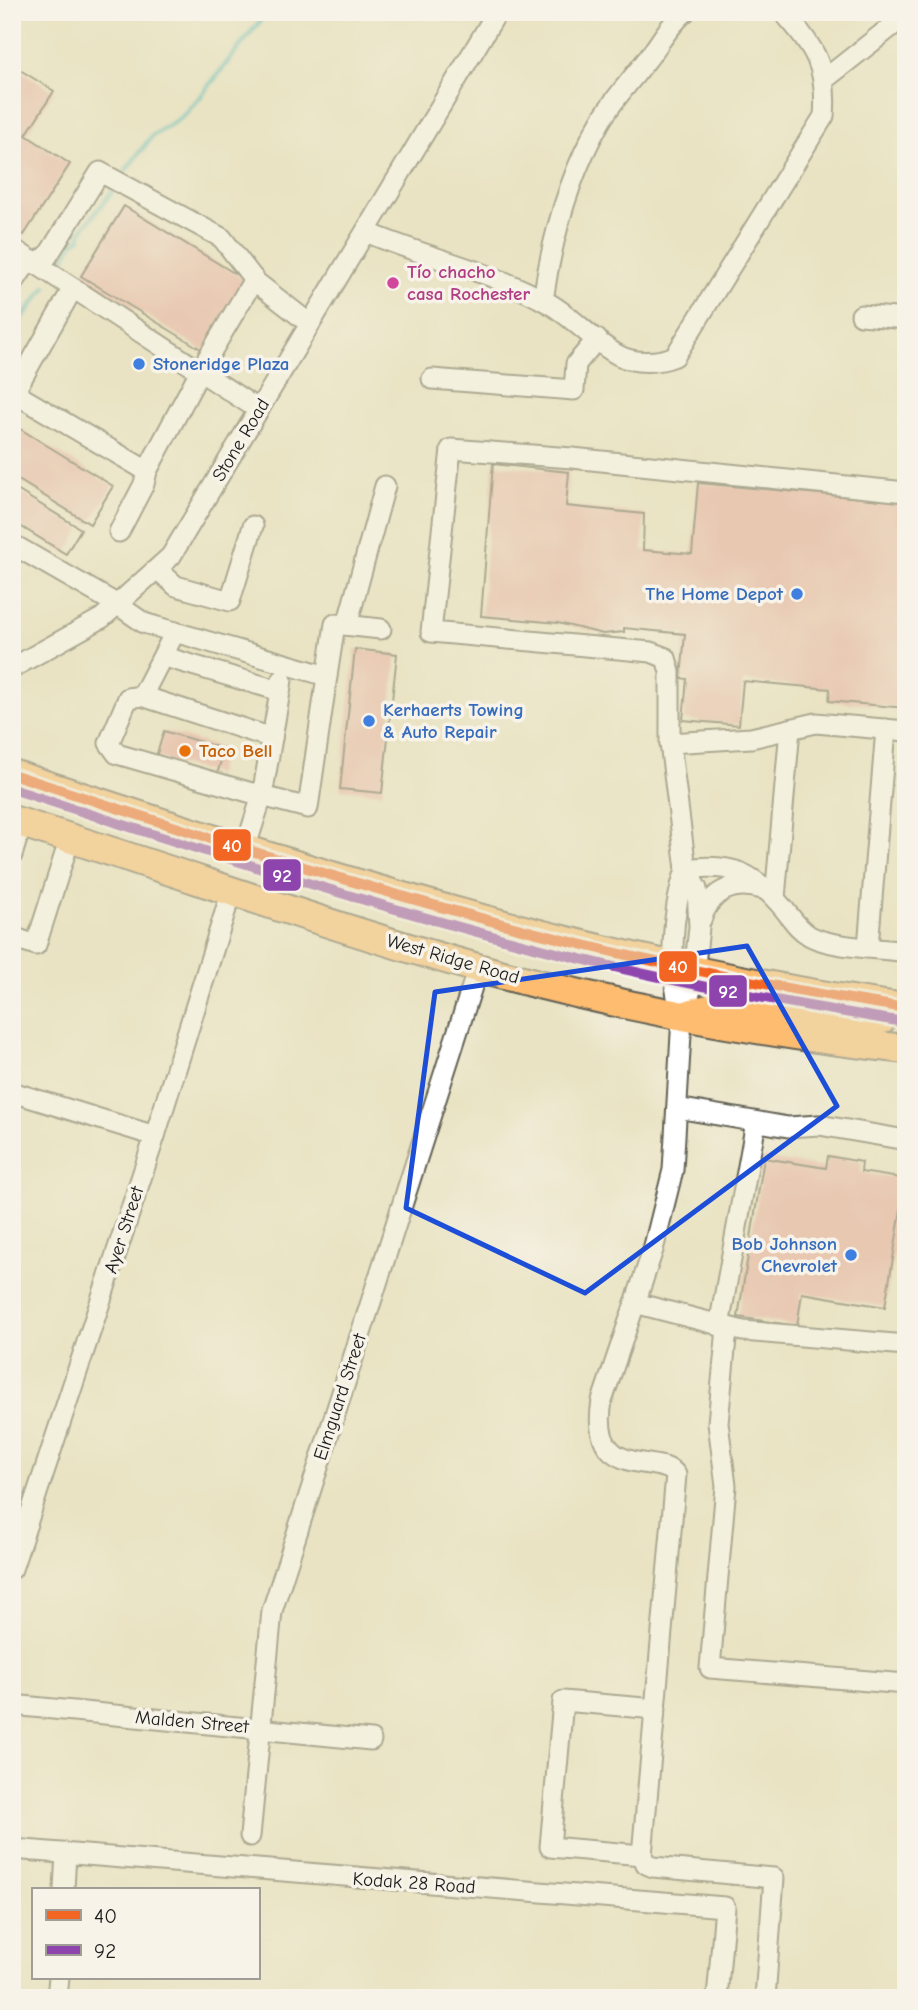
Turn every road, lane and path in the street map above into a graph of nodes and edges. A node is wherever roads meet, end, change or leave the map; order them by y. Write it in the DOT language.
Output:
graph roads {
  1 [pos="498,12"];
  2 [pos="685,12"];
  3 [pos="783,12"];
  4 [pos="906,15"];
  5 [pos="825,79"];
  6 [pos="366,232"];
  7 [pos="12,248"];
  8 [pos="34,262"];
  9 [pos="254,279"];
  10 [pos="12,285"];
  11 [pos="73,288"];
  12 [pos="543,300"];
  13 [pos="861,315"];
  14 [pos="906,319"];
  15 [pos="310,324"];
  16 [pos="597,339"];
  17 [pos="200,371"];
  18 [pos="432,379"];
  19 [pos="258,410"];
  20 [pos="147,471"];
  21 [pos="385,486"];
  22 [pos="906,492"];
  23 [pos="253,526"];
  24 [pos="119,532"];
  25 [pos="12,544"];
  26 [pos="157,569"];
  27 [pos="118,605"];
  28 [pos="347,625"];
  29 [pos="381,629"];
  30 [pos="176,632"];
  31 [pos="165,657"];
  32 [pos="285,666"];
  33 [pos="12,668"];
  34 [pos="327,676"];
  35 [pos="280,691"];
  36 [pos="142,696"];
  37 [pos="790,729"];
  38 [pos="896,730"];
  39 [pos="272,738"];
  40 [pos="670,743"];
  41 [pos="12,774"];
  42 [pos="262,796"];
  43 [pos="17,822"];
  44 [pos="70,838"];
  45 [pos="245,849"];
  46 [pos="12,855"];
  47 [pos="686,869"];
  48 [pos="232,890"];
  49 [pos="773,895"];
  50 [pos="699,928"];
  51 [pos="12,937"];
  52 [pos="868,947"];
  53 [pos="906,952"];
  54 [pos="685,967"];
  55 [pos="478,968"];
  56 [pos="906,1007"];
  57 [pos="682,1017"];
  58 [pos="906,1017"];
  59 [pos="906,1049"];
  60 [pos="12,1091"];
  61 [pos="677,1108"];
  62 [pos="756,1122"];
  63 [pos="155,1136"];
  64 [pos="906,1140"];
  65 [pos="635,1303"];
  66 [pos="723,1327"];
  67 [pos="906,1345"];
  68 [pos="12,1569"];
  69 [pos="906,1684"];
  70 [pos="12,1705"];
  71 [pos="656,1709"];
  72 [pos="260,1728"];
  73 [pos="371,1740"];
  74 [pos="250,1836"];
  75 [pos="12,1849"];
  76 [pos="66,1853"];
  77 [pos="642,1855"];
  78 [pos="64,1888"];
  79 [pos="59,1979"];
  80 [pos="57,1998"];
  81 [pos="717,1998"];
  82 [pos="765,1998"];
  1 -- 6 [label="street, Stone Road"];
  2 -- 12 [label="street"];
  3 -- 5 [label="street"];
  4 -- 5 [label="street"];
  5 -- 16 [label="street"];
  6 -- 12 [label="street"];
  6 -- 15 [label="street, Stone Road"];
  7 -- 8 [label="street"];
  8 -- 9 [label="street"];
  8 -- 10 [label="street"];
  8 -- 11 [label="street"];
  9 -- 15 [label="street"];
  9 -- 17 [label="street"];
  11 -- 17 [label="street"];
  11 -- 20 [label="street"];
  12 -- 16 [label="street"];
  13 -- 14 [label="street"];
  15 -- 19 [label="street, Stone Road"];
  16 -- 18 [label="street"];
  17 -- 19 [label="street"];
  17 -- 20 [label="street"];
  19 -- 26 [label="street, Stone Road"];
  20 -- 24 [label="street"];
  21 -- 28 [label="street"];
  22 -- 40 [label="street"];
  23 -- 26 [label="street"];
  25 -- 27 [label="street"];
  26 -- 27 [label="street, Stone Road"];
  27 -- 30 [label="street"];
  27 -- 33 [label="street, Stone Road"];
  28 -- 29 [label="street"];
  28 -- 34 [label="street"];
  30 -- 31 [label="street"];
  30 -- 32 [label="street"];
  31 -- 35 [label="street"];
  31 -- 36 [label="street"];
  32 -- 34 [label="street"];
  32 -- 35 [label="street"];
  34 -- 42 [label="street"];
  35 -- 39 [label="street"];
  36 -- 39 [label="street"];
  36 -- 42 [label="street"];
  37 -- 38 [label="street"];
  37 -- 40 [label="street"];
  37 -- 49 [label="street"];
  38 -- 52 [label="street"];
  39 -- 42 [label="street"];
  40 -- 47 [label="street"];
  41 -- 45 [label="highway"];
  42 -- 45 [label="street"];
  43 -- 44 [label="highway, West Ridge Road"];
  43 -- 46 [label="street"];
  44 -- 48 [label="highway, West Ridge Road"];
  44 -- 51 [label="street"];
  45 -- 54 [label="highway"];
  47 -- 49 [label="street"];
  47 -- 50 [label="street"];
  47 -- 54 [label="street"];
  48 -- 55 [label="highway, West Ridge Road"];
  48 -- 63 [label="street, Ayer Street"];
  49 -- 50 [label="street"];
  49 -- 52 [label="street"];
  50 -- 54 [label="street"];
  52 -- 53 [label="street"];
  54 -- 56 [label="highway"];
  54 -- 57 [label="street"];
  55 -- 57 [label="highway, West Ridge Road"];
  55 -- 72 [label="street, Elmguard Street"];
  57 -- 58 [label="highway"];
  57 -- 59 [label="highway, West Ridge Road"];
  57 -- 61 [label="street"];
  60 -- 63 [label="street"];
  61 -- 62 [label="street"];
  61 -- 65 [label="street"];
  62 -- 64 [label="street"];
  62 -- 66 [label="street"];
  63 -- 68 [label="street, Ayer Street"];
  65 -- 66 [label="street"];
  65 -- 71 [label="street"];
  66 -- 67 [label="street"];
  66 -- 69 [label="street"];
  70 -- 72 [label="street, Malden Street"];
  71 -- 77 [label="street"];
  71 -- 77 [label="street"];
  72 -- 73 [label="street, Malden Street"];
  72 -- 74 [label="street, Elmguard Street"];
  75 -- 76 [label="street, Kodak 28 Road"];
  76 -- 78 [label="street"];
  76 -- 81 [label="street, Kodak 28 Road"];
  77 -- 82 [label="street"];
  79 -- 80 [label="street"];
}
